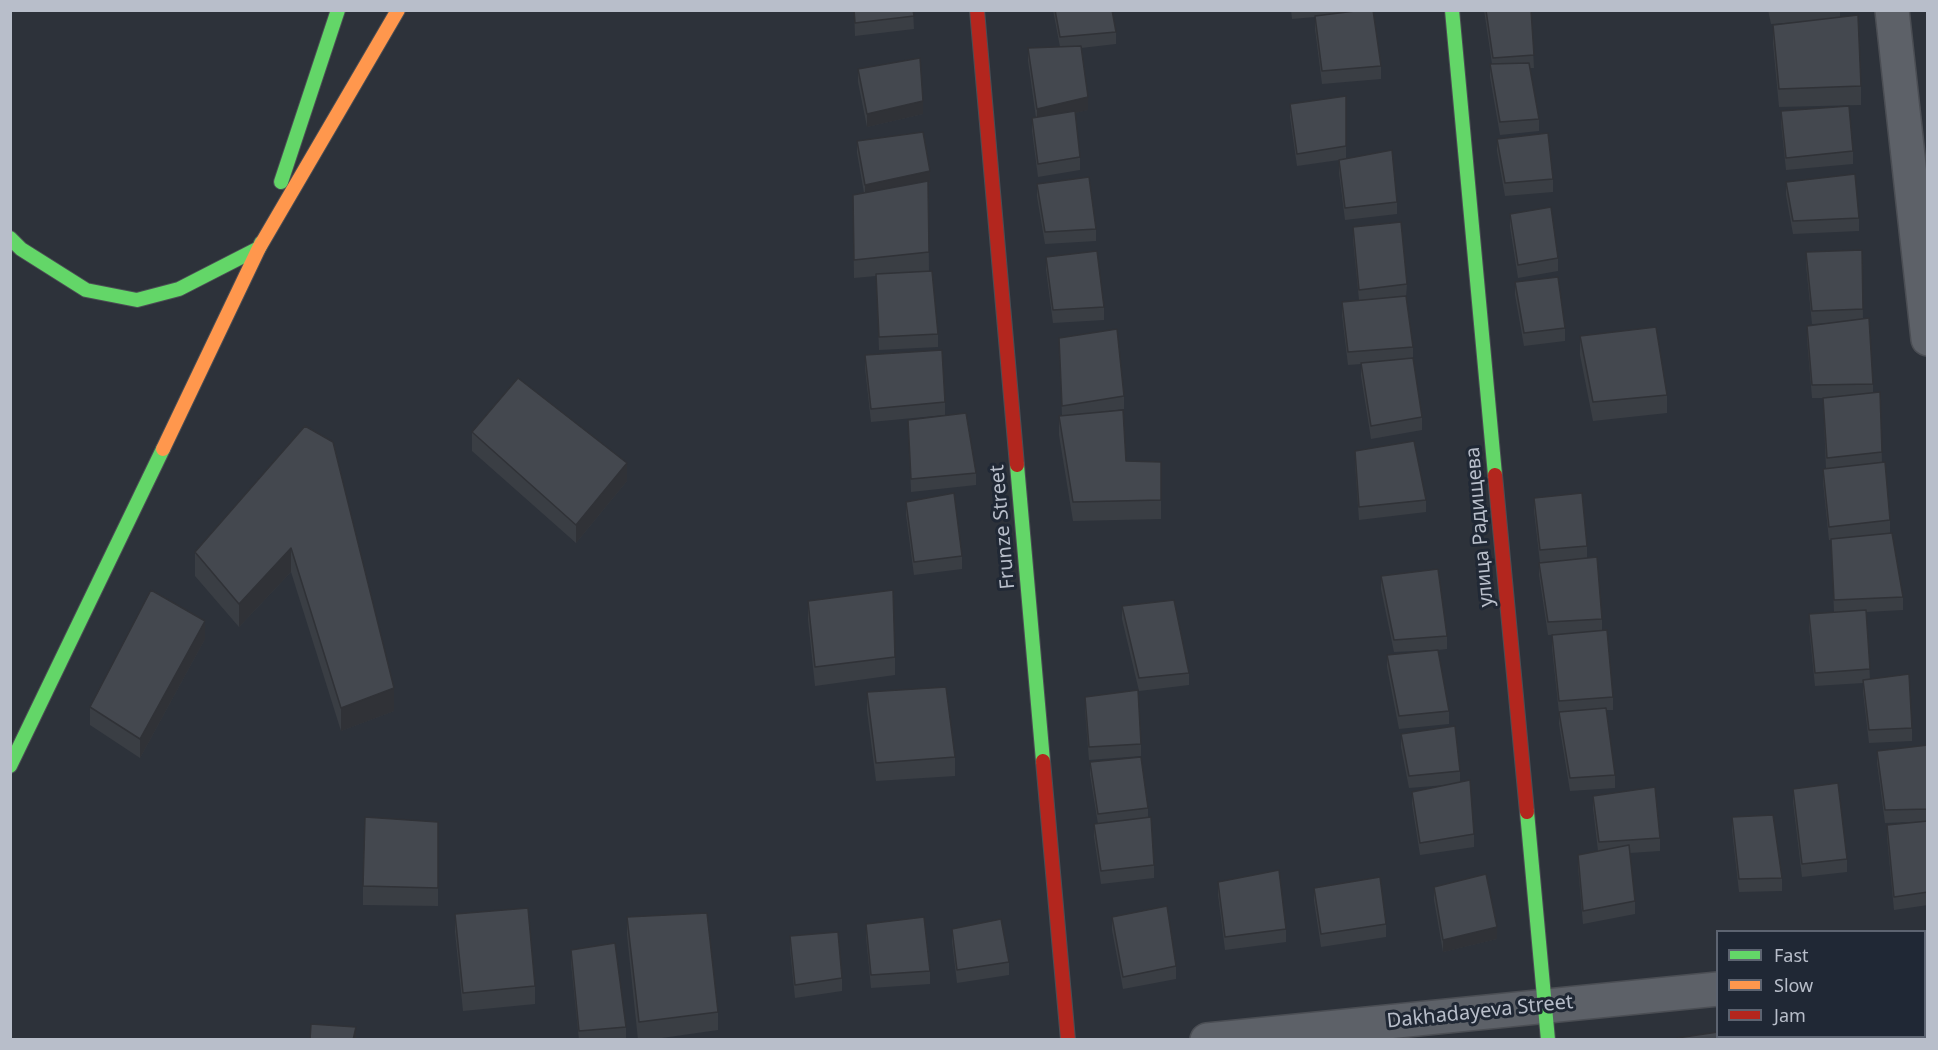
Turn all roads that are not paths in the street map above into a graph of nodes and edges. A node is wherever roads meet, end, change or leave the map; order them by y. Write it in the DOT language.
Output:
graph roads {
  1 [pos="338,10"];
  2 [pos="398,10"];
  3 [pos="977,10"];
  4 [pos="1452,10"];
  5 [pos="1893,10"];
  6 [pos="10,238"];
  7 [pos="259,248"];
  8 [pos="1928,339"];
  9 [pos="10,766"];
  10 [pos="1716,989"];
  11 [pos="1544,1005"];
  12 [pos="1068,1040"];
  13 [pos="1207,1040"];
  14 [pos="1548,1040"];
  1 -- 7 [label="street"];
  2 -- 7 [label="street"];
  3 -- 12 [label="street, Frunze Street"];
  4 -- 11 [label="street, улица Радищева"];
  5 -- 8 [label="street"];
  6 -- 7 [label="street"];
  7 -- 9 [label="street"];
  10 -- 11 [label="street, Dakhadayeva Street"];
  11 -- 13 [label="street, Dakhadayeva Street"];
  11 -- 14 [label="street, улица Радищева"];
}
